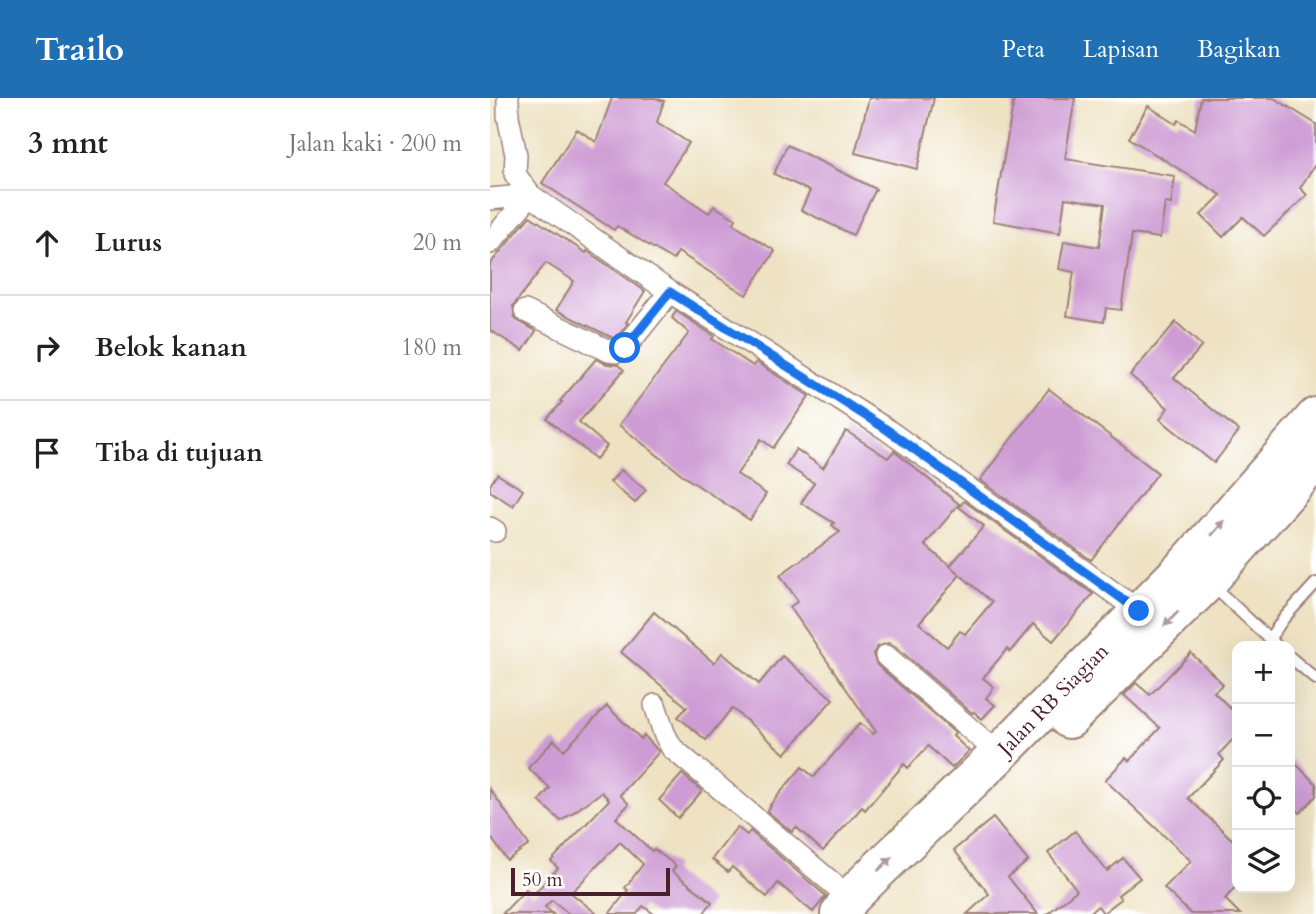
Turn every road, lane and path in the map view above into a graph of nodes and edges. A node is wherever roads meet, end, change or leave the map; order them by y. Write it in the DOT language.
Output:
graph roads {
  1 [pos="508,98"];
  2 [pos="530,195"];
  3 [pos="490,199"];
  4 [pos="490,243"];
  5 [pos="670,292"];
  6 [pos="525,311"];
  7 [pos="1316,417"];
  8 [pos="1316,460"];
  9 [pos="1198,572"];
  10 [pos="1316,583"];
  11 [pos="1139,611"];
  12 [pos="1271,641"];
  13 [pos="1274,641"];
  14 [pos="886,656"];
  15 [pos="1295,661"];
  16 [pos="1316,679"];
  17 [pos="655,705"];
  18 [pos="999,754"];
  19 [pos="854,909"];
  1 -- 2 [label="street"];
  2 -- 3 [label="street"];
  2 -- 4 [label="street"];
  2 -- 5 [label="street"];
  5 -- 6 [label="street"];
  5 -- 11 [label="street"];
  9 -- 7 [label="highway, Jalan RB Siagian, one-way"];
  8 -- 9 [label="highway, Jalan RB Siagian"];
  9 -- 11 [label="highway, Jalan RB Siagian"];
  9 -- 12 [label="lane"];
  9 -- 19 [label="highway, Jalan RB Siagian, one-way"];
  10 -- 13 [label="lane"];
  11 -- 18 [label="highway, Jalan RB Siagian"];
  14 -- 18 [label="street"];
  15 -- 16 [label="lane"];
  17 -- 19 [label="street"];
  19 -- 18 [label="highway, Jalan RB Siagian, one-way"];
}
